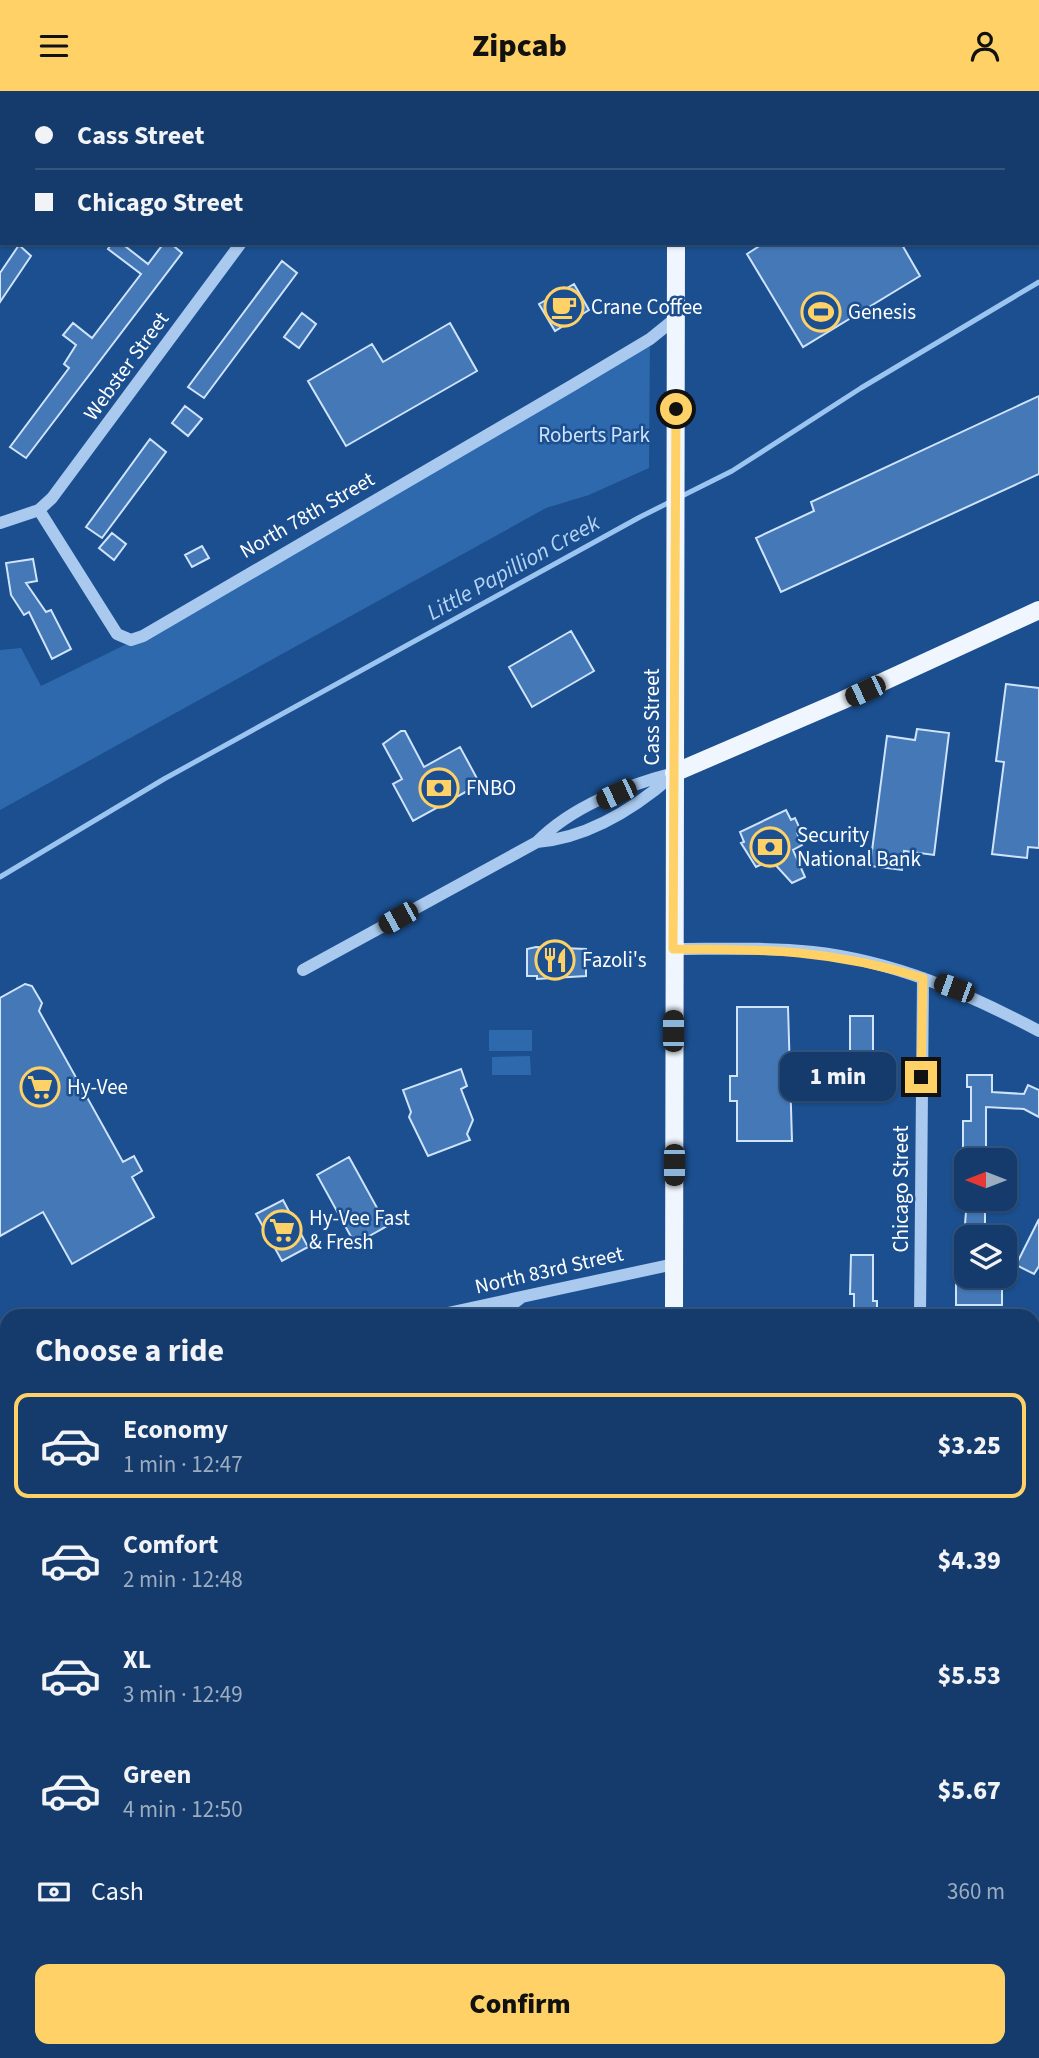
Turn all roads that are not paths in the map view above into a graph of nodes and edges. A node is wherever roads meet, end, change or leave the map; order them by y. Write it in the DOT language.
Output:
graph roads {
  1 [pos="240,245"];
  2 [pos="676,245"];
  3 [pos="676,318"];
  4 [pos="39,510"];
  5 [pos="0,523"];
  6 [pos="1039,610"];
  7 [pos="674,773"];
  8 [pos="537,842"];
  9 [pos="673,949"];
  10 [pos="303,970"];
  11 [pos="923,978"];
  12 [pos="1039,1031"];
  13 [pos="674,1263"];
  14 [pos="523,1296"];
  15 [pos="465,1309"];
  16 [pos="506,1309"];
  17 [pos="674,1309"];
  18 [pos="920,1309"];
  1 -- 4 [label="street, Webster Street"];
  2 -- 3 [label="main road, Cass Street"];
  3 -- 4 [label="street, North 78th Street"];
  3 -- 7 [label="main road, Cass Street"];
  4 -- 5 [label="street"];
  6 -- 7 [label="main road"];
  7 -- 8 [label="street"];
  7 -- 8 [label="street"];
  7 -- 9 [label="main road, Cass Street"];
  8 -- 10 [label="street"];
  9 -- 11 [label="street"];
  9 -- 13 [label="main road, Cass Street"];
  11 -- 12 [label="street"];
  11 -- 18 [label="street, Chicago Street"];
  13 -- 14 [label="street, North 83rd Street"];
  13 -- 17 [label="main road, Cass Street"];
  14 -- 15 [label="street, North 83rd Street"];
  14 -- 16 [label="street"];
}
